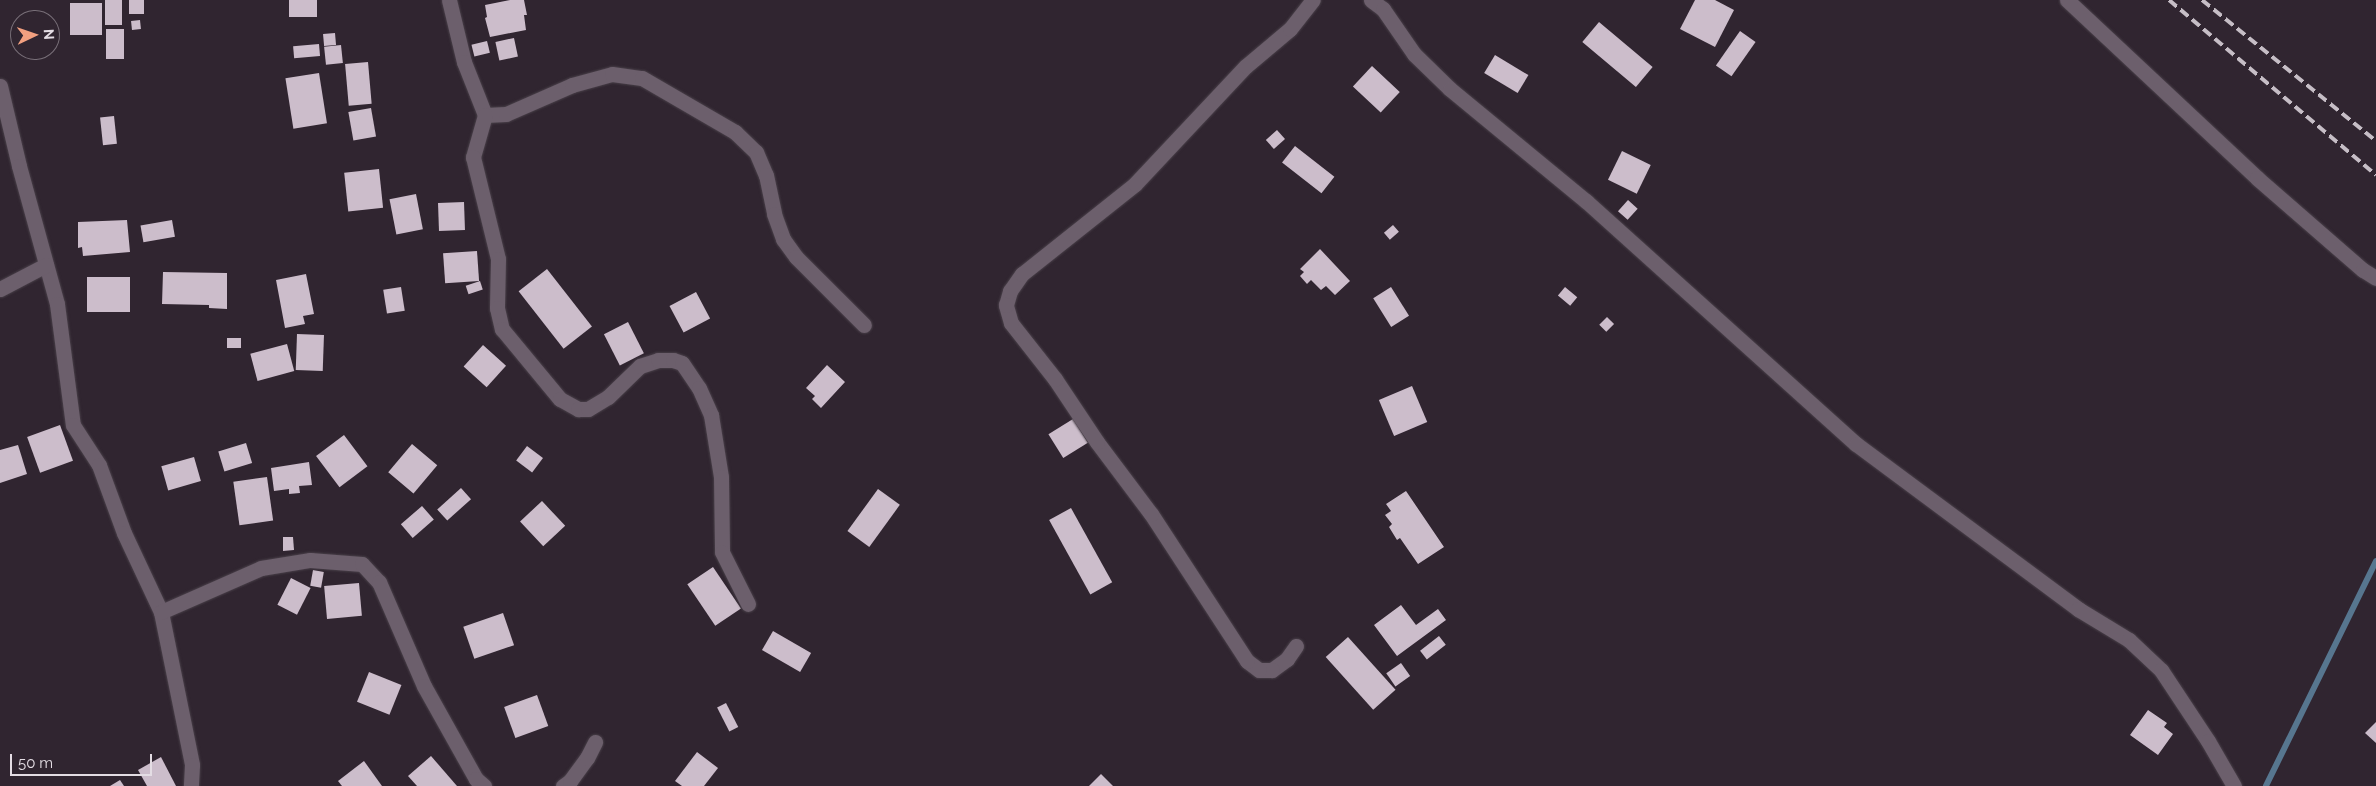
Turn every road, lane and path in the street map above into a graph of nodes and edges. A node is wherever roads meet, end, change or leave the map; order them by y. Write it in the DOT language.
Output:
graph roads {
  1 [pos="448,0"];
  2 [pos="1313,0"];
  3 [pos="1371,0"];
  4 [pos="2067,0"];
  5 [pos="0,86"];
  6 [pos="484,116"];
  7 [pos="46,265"];
  8 [pos="2376,278"];
  9 [pos="0,289"];
  10 [pos="864,325"];
  11 [pos="748,604"];
  12 [pos="161,612"];
  13 [pos="1296,646"];
  14 [pos="595,742"];
  15 [pos="191,786"];
  16 [pos="484,786"];
  17 [pos="563,786"];
  18 [pos="2234,786"];
  1 -- 6 [label="street"];
  2 -- 13 [label="street"];
  3 -- 18 [label="street"];
  4 -- 8 [label="street"];
  5 -- 7 [label="street"];
  6 -- 10 [label="street"];
  6 -- 11 [label="street"];
  7 -- 9 [label="street"];
  7 -- 12 [label="street"];
  12 -- 15 [label="street"];
  12 -- 16 [label="street"];
  14 -- 17 [label="street"];
}
